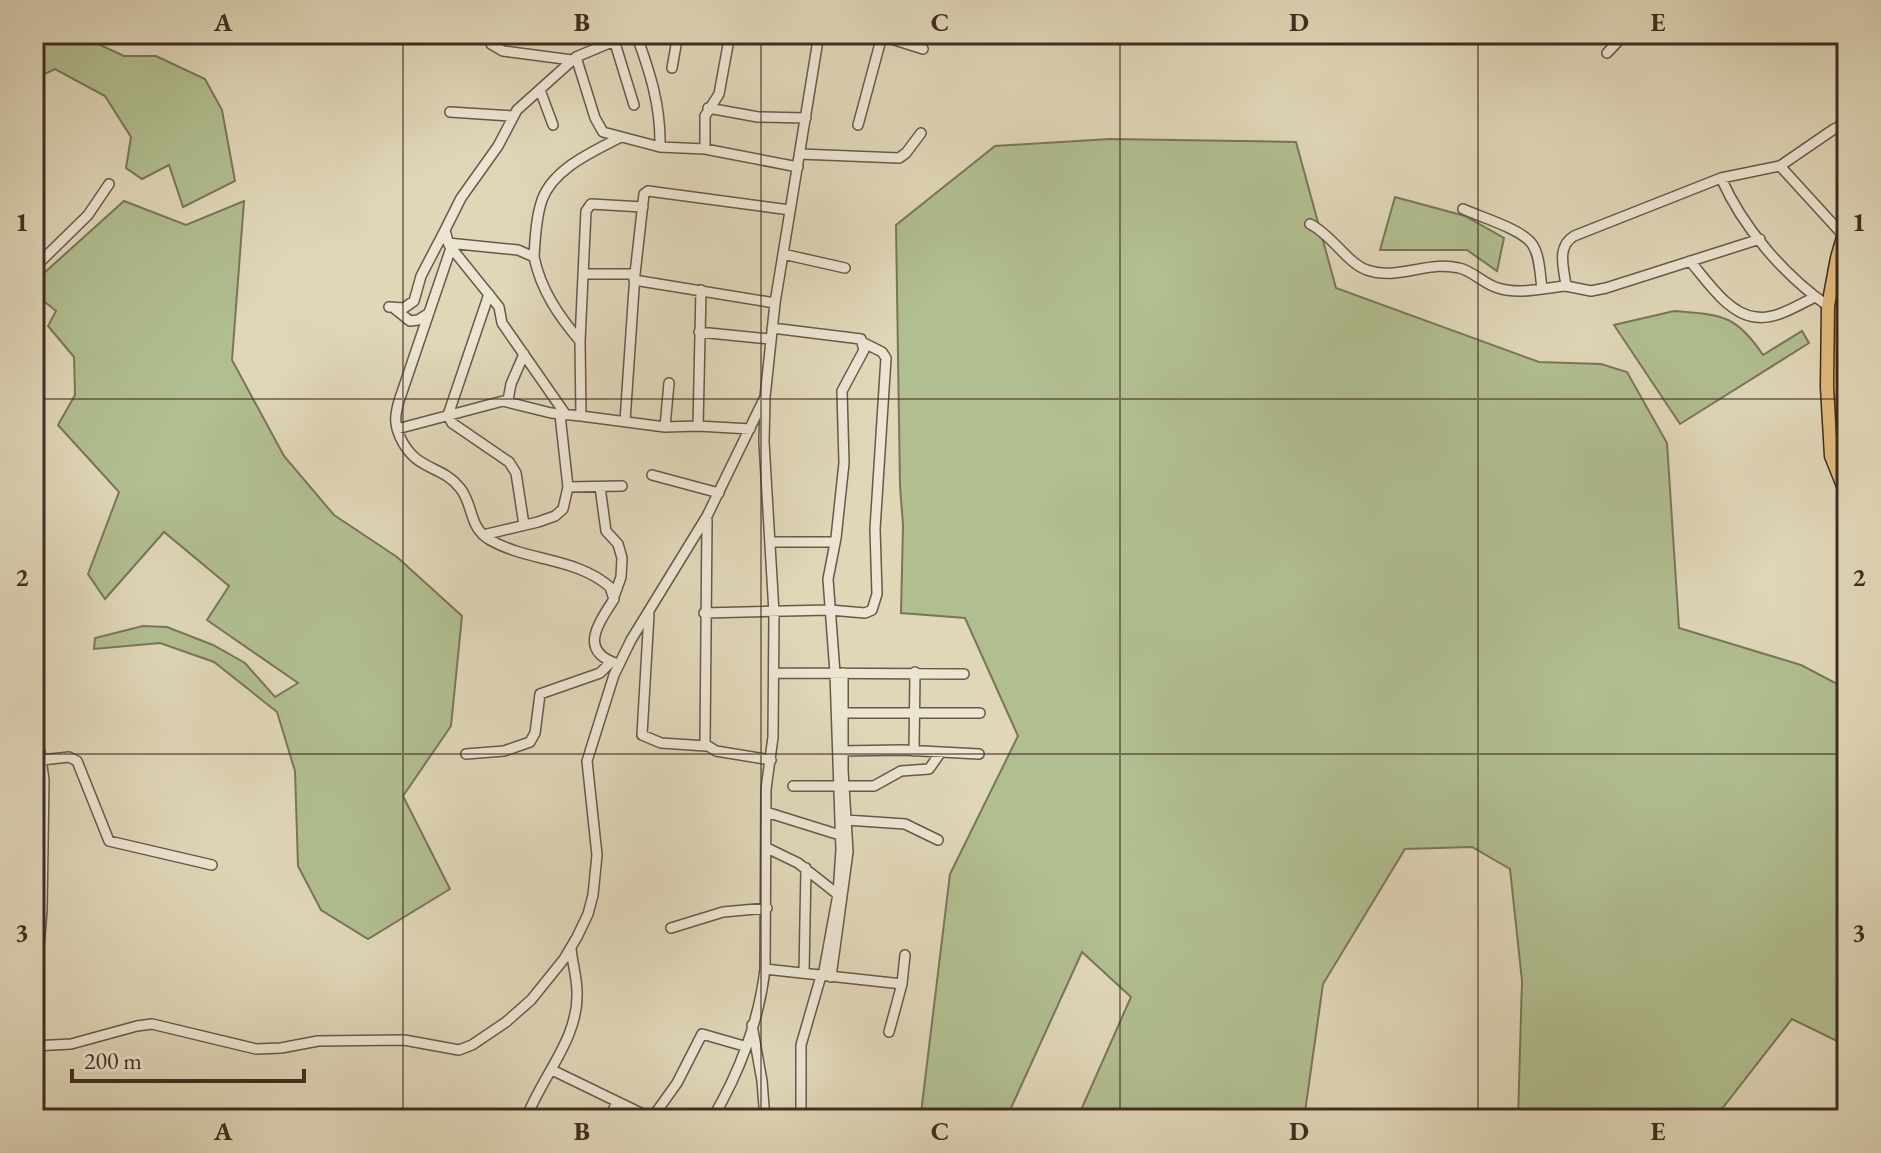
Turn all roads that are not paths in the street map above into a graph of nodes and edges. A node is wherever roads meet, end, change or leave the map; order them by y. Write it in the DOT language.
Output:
graph roads {
  1 [pos="491,34"];
  2 [pos="634,34"];
  3 [pos="678,34"];
  4 [pos="730,34"];
  5 [pos="819,34"];
  6 [pos="1625,34"];
  7 [pos="881,35"];
  8 [pos="614,40"];
  9 [pos="923,49"];
  10 [pos="1607,53"];
  11 [pos="574,58"];
  12 [pos="672,68"];
  13 [pos="540,90"];
  14 [pos="634,105"];
  15 [pos="708,108"];
  16 [pos="450,112"];
  17 [pos="512,116"];
  18 [pos="806,118"];
  19 [pos="553,125"];
  20 [pos="858,125"];
  21 [pos="1847,132"];
  22 [pos="921,133"];
  23 [pos="619,138"];
  24 [pos="660,147"];
  25 [pos="705,149"];
  26 [pos="800,154"];
  27 [pos="1780,166"];
  28 [pos="798,167"];
  29 [pos="1721,178"];
  30 [pos="109,184"];
  31 [pos="643,207"];
  32 [pos="1463,209"];
  33 [pos="790,210"];
  34 [pos="1310,224"];
  35 [pos="1845,229"];
  36 [pos="445,230"];
  37 [pos="1760,239"];
  38 [pos="450,245"];
  39 [pos="783,254"];
  40 [pos="534,257"];
  41 [pos="1690,261"];
  42 [pos="34,268"];
  43 [pos="845,268"];
  44 [pos="583,274"];
  45 [pos="634,277"];
  46 [pos="1566,286"];
  47 [pos="1542,288"];
  48 [pos="701,290"];
  49 [pos="489,294"];
  50 [pos="1815,297"];
  51 [pos="775,303"];
  52 [pos="1828,306"];
  53 [pos="429,313"];
  54 [pos="772,328"];
  55 [pos="699,332"];
  56 [pos="770,339"];
  57 [pos="580,341"];
  58 [pos="864,343"];
  59 [pos="524,354"];
  60 [pos="669,383"];
  61 [pos="765,397"];
  62 [pos="508,400"];
  63 [pos="448,415"];
  64 [pos="563,415"];
  65 [pos="581,416"];
  66 [pos="625,421"];
  67 [pos="698,426"];
  68 [pos="665,427"];
  69 [pos="397,429"];
  70 [pos="748,433"];
  71 [pos="764,435"];
  72 [pos="652,475"];
  73 [pos="622,486"];
  74 [pos="568,487"];
  75 [pos="600,487"];
  76 [pos="719,493"];
  77 [pos="1847,496"];
  78 [pos="707,516"];
  79 [pos="524,525"];
  80 [pos="483,535"];
  81 [pos="772,542"];
  82 [pos="835,542"];
  83 [pos="615,594"];
  84 [pos="649,610"];
  85 [pos="830,610"];
  86 [pos="704,613"];
  87 [pos="774,613"];
  88 [pos="641,624"];
  89 [pos="648,636"];
  90 [pos="614,663"];
  91 [pos="915,672"];
  92 [pos="774,673"];
  93 [pos="839,673"];
  94 [pos="964,674"];
  95 [pos="914,712"];
  96 [pos="839,713"];
  97 [pos="980,713"];
  98 [pos="35,746"];
  99 [pos="706,746"];
  100 [pos="840,751"];
  101 [pos="914,751"];
  102 [pos="941,752"];
  103 [pos="466,754"];
  104 [pos="979,754"];
  105 [pos="42,760"];
  106 [pos="771,760"];
  107 [pos="793,786"];
  108 [pos="841,786"];
  109 [pos="766,812"];
  110 [pos="846,820"];
  111 [pos="844,836"];
  112 [pos="938,840"];
  113 [pos="767,848"];
  114 [pos="212,865"];
  115 [pos="806,868"];
  116 [pos="840,897"];
  117 [pos="767,908"];
  118 [pos="38,919"];
  119 [pos="671,928"];
  120 [pos="571,948"];
  121 [pos="905,955"];
  122 [pos="34,958"];
  123 [pos="765,969"];
  124 [pos="804,973"];
  125 [pos="825,976"];
  126 [pos="902,984"];
  127 [pos="752,1025"];
  128 [pos="889,1032"];
  129 [pos="34,1046"];
  130 [pos="744,1046"];
  131 [pos="552,1070"];
  132 [pos="617,1102"];
  133 [pos="526,1119"];
  134 [pos="609,1119"];
  135 [pos="652,1119"];
  136 [pos="712,1119"];
  137 [pos="765,1119"];
  138 [pos="801,1119"];
  1 -- 11 [label="street"];
  2 -- 8 [label="street"];
  2 -- 24 [label="street"];
  3 -- 12 [label="street"];
  4 -- 15 [label="street"];
  5 -- 18 [label="street"];
  6 -- 10 [label="street"];
  7 -- 9 [label="street"];
  7 -- 20 [label="street"];
  8 -- 11 [label="street"];
  8 -- 14 [label="street"];
  11 -- 13 [label="street"];
  11 -- 23 [label="street"];
  13 -- 17 [label="street"];
  13 -- 19 [label="street"];
  15 -- 18 [label="street"];
  15 -- 25 [label="street"];
  16 -- 17 [label="street"];
  17 -- 36 [label="street"];
  18 -- 26 [label="street"];
  21 -- 27 [label="street"];
  22 -- 26 [label="street"];
  23 -- 24 [label="street"];
  23 -- 40 [label="street"];
  24 -- 25 [label="street"];
  25 -- 28 [label="street"];
  26 -- 28 [label="street"];
  27 -- 29 [label="street"];
  27 -- 35 [label="street"];
  28 -- 33 [label="street"];
  29 -- 37 [label="street"];
  29 -- 46 [label="street"];
  30 -- 42 [label="street"];
  31 -- 33 [label="street"];
  31 -- 44 [label="street"];
  31 -- 45 [label="street"];
  32 -- 47 [label="street"];
  33 -- 39 [label="street"];
  34 -- 47 [label="street"];
  35 -- 52 [label="main road"];
  36 -- 38 [label="street"];
  36 -- 53 [label="street"];
  37 -- 41 [label="street"];
  37 -- 50 [label="street"];
  38 -- 40 [label="street"];
  38 -- 49 [label="street"];
  38 -- 53 [label="street"];
  39 -- 43 [label="street"];
  39 -- 51 [label="street"];
  40 -- 57 [label="street"];
  41 -- 46 [label="street"];
  41 -- 50 [label="street"];
  44 -- 45 [label="street"];
  44 -- 57 [label="street"];
  45 -- 48 [label="street"];
  45 -- 66 [label="street"];
  46 -- 47 [label="street"];
  48 -- 51 [label="street"];
  48 -- 55 [label="street"];
  49 -- 59 [label="street"];
  49 -- 63 [label="street"];
  50 -- 52 [label="street"];
  51 -- 54 [label="street"];
  52 -- 77 [label="main road"];
  53 -- 69 [label="street"];
  54 -- 56 [label="street"];
  54 -- 58 [label="street"];
  55 -- 56 [label="street"];
  55 -- 67 [label="street"];
  56 -- 61 [label="street"];
  57 -- 65 [label="street"];
  58 -- 82 [label="street"];
  58 -- 85 [label="street"];
  59 -- 62 [label="street"];
  59 -- 64 [label="street"];
  60 -- 68 [label="street"];
  61 -- 70 [label="street"];
  61 -- 71 [label="street"];
  62 -- 63 [label="street"];
  62 -- 64 [label="street"];
  63 -- 69 [label="street"];
  63 -- 79 [label="street"];
  64 -- 65 [label="street"];
  64 -- 74 [label="street"];
  65 -- 66 [label="street"];
  66 -- 68 [label="street"];
  67 -- 68 [label="street"];
  67 -- 70 [label="street"];
  69 -- 80 [label="street"];
  70 -- 71 [label="street"];
  70 -- 76 [label="street"];
  71 -- 81 [label="street"];
  72 -- 76 [label="street"];
  73 -- 75 [label="street"];
  74 -- 75 [label="street"];
  74 -- 79 [label="street"];
  75 -- 83 [label="street"];
  76 -- 78 [label="street"];
  78 -- 84 [label="street"];
  78 -- 86 [label="street"];
  79 -- 80 [label="street"];
  80 -- 83 [label="street"];
  81 -- 82 [label="street"];
  81 -- 87 [label="street"];
  82 -- 85 [label="street"];
  83 -- 90 [label="street"];
  84 -- 88 [label="street"];
  84 -- 89 [label="street"];
  85 -- 87 [label="street"];
  85 -- 93 [label="street"];
  86 -- 87 [label="street"];
  86 -- 99 [label="street"];
  87 -- 92 [label="street"];
  88 -- 89 [label="street"];
  88 -- 90 [label="street"];
  89 -- 99 [label="street"];
  90 -- 103 [label="street"];
  90 -- 120 [label="street"];
  91 -- 93 [label="street"];
  91 -- 94 [label="street"];
  91 -- 95 [label="street"];
  92 -- 93 [label="street"];
  92 -- 106 [label="street"];
  93 -- 96 [label="street"];
  95 -- 96 [label="street"];
  95 -- 97 [label="street"];
  95 -- 101 [label="street"];
  96 -- 100 [label="street"];
  98 -- 105 [label="street"];
  99 -- 106 [label="street"];
  100 -- 101 [label="street"];
  100 -- 108 [label="street"];
  101 -- 102 [label="street"];
  102 -- 104 [label="street"];
  102 -- 108 [label="street"];
  105 -- 114 [label="street"];
  105 -- 118 [label="street"];
  106 -- 109 [label="street"];
  107 -- 108 [label="street"];
  108 -- 110 [label="street"];
  108 -- 111 [label="street"];
  109 -- 111 [label="street"];
  109 -- 113 [label="street"];
  110 -- 111 [label="street"];
  110 -- 112 [label="street"];
  111 -- 116 [label="street"];
  113 -- 115 [label="street"];
  113 -- 117 [label="street"];
  115 -- 116 [label="street"];
  115 -- 124 [label="street"];
  116 -- 125 [label="street"];
  117 -- 119 [label="street"];
  117 -- 123 [label="street"];
  118 -- 122 [label="street"];
  120 -- 129 [label="street"];
  120 -- 131 [label="street"];
  121 -- 126 [label="street"];
  123 -- 124 [label="street"];
  123 -- 127 [label="street"];
  124 -- 125 [label="street"];
  125 -- 126 [label="street"];
  125 -- 138 [label="street"];
  126 -- 128 [label="street"];
  127 -- 130 [label="street"];
  127 -- 137 [label="street"];
  130 -- 135 [label="street"];
  130 -- 136 [label="street"];
  131 -- 132 [label="street"];
  131 -- 133 [label="street"];
  132 -- 134 [label="street"];
  132 -- 135 [label="street"];
}
